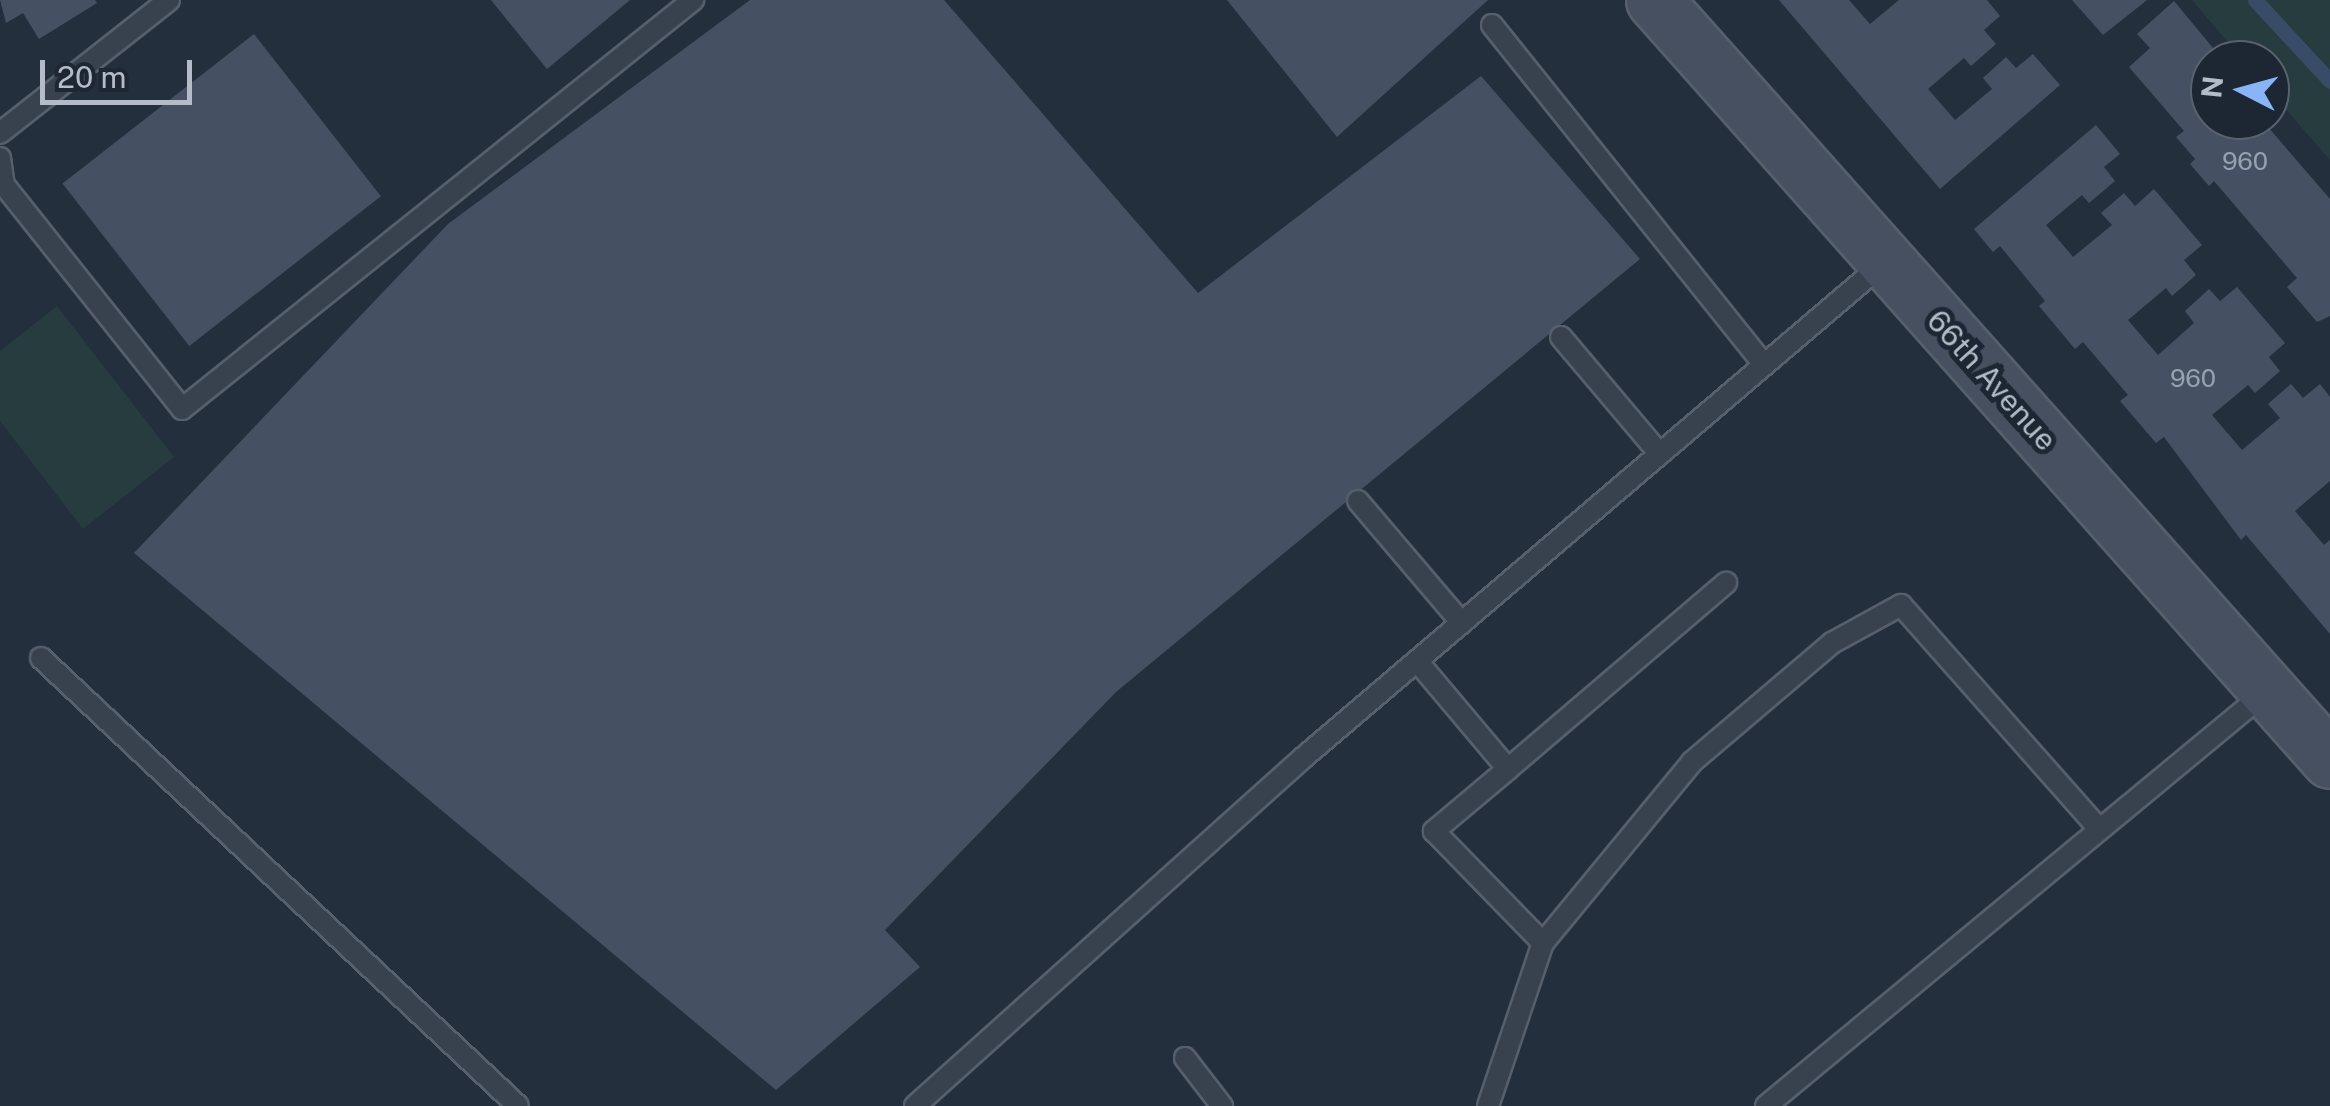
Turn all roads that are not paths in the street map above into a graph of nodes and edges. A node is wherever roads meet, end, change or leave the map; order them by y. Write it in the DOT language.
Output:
graph roads {
  1 [pos="169,0"];
  2 [pos="693,0"];
  3 [pos="1654,0"];
  4 [pos="1492,26"];
  5 [pos="0,134"];
  6 [pos="0,158"];
  7 [pos="1886,261"];
  8 [pos="1562,337"];
  9 [pos="1764,365"];
  10 [pos="1660,454"];
  11 [pos="1358,501"];
  12 [pos="1726,583"];
  13 [pos="1462,624"];
  14 [pos="41,658"];
  15 [pos="1417,662"];
  16 [pos="2268,690"];
  17 [pos="2330,760"];
  18 [pos="1508,769"];
  19 [pos="2099,829"];
  20 [pos="1543,943"];
  21 [pos="1185,1058"];
  22 [pos="518,1106"];
  23 [pos="915,1106"];
  24 [pos="1222,1106"];
  25 [pos="1488,1106"];
  26 [pos="1766,1106"];
  1 -- 5 [label="lane"];
  2 -- 6 [label="lane"];
  3 -- 7 [label="street, 66th Avenue"];
  4 -- 9 [label="lane"];
  7 -- 9 [label="lane"];
  7 -- 16 [label="street, 66th Avenue"];
  8 -- 10 [label="lane"];
  9 -- 10 [label="lane"];
  10 -- 13 [label="lane"];
  11 -- 13 [label="lane"];
  12 -- 18 [label="lane"];
  13 -- 15 [label="lane"];
  14 -- 22 [label="lane"];
  15 -- 18 [label="lane"];
  15 -- 23 [label="lane"];
  16 -- 17 [label="street, 66th Avenue"];
  16 -- 19 [label="lane"];
  18 -- 20 [label="lane"];
  19 -- 20 [label="lane"];
  19 -- 26 [label="lane"];
  20 -- 25 [label="lane"];
  21 -- 24 [label="lane"];
}
